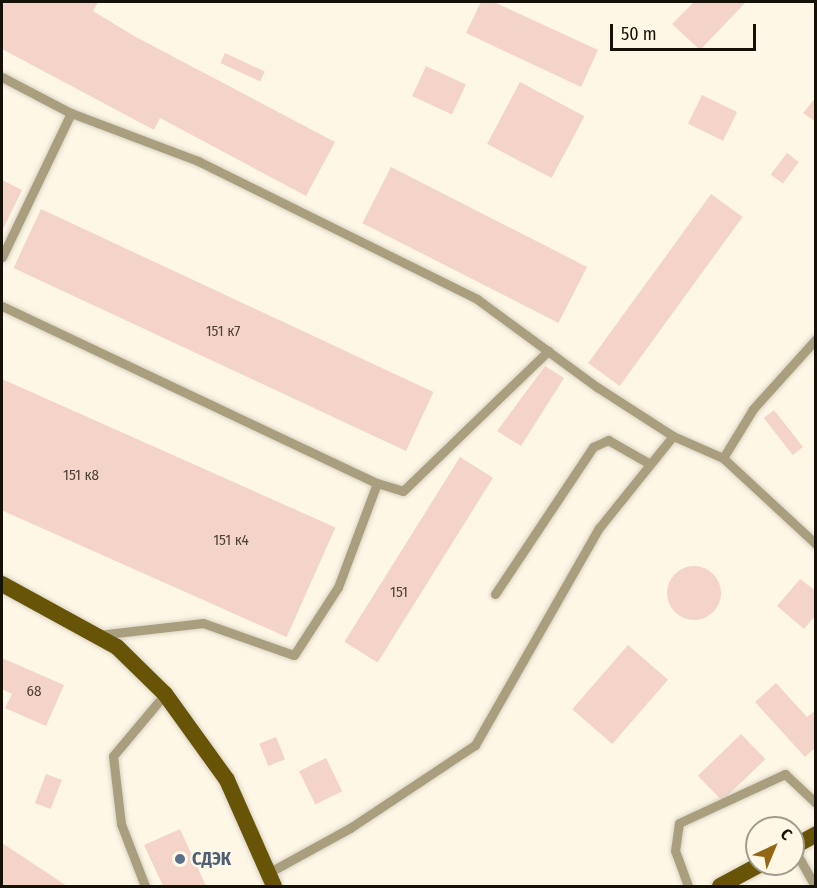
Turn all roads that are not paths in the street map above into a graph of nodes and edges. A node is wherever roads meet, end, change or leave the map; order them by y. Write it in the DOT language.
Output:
graph roads {
  1 [pos="2,77"];
  2 [pos="70,113"];
  3 [pos="2,256"];
  4 [pos="2,306"];
  5 [pos="816,339"];
  6 [pos="548,351"];
  7 [pos="673,436"];
  8 [pos="723,458"];
  9 [pos="650,464"];
  10 [pos="377,483"];
  11 [pos="816,544"];
  12 [pos="2,584"];
  13 [pos="495,594"];
  14 [pos="95,635"];
  15 [pos="165,694"];
  16 [pos="816,803"];
  17 [pos="805,868"];
  18 [pos="745,873"];
  19 [pos="271,880"];
  20 [pos="145,886"];
  21 [pos="688,886"];
  22 [pos="720,886"];
  23 [pos="815,886"];
  1 -- 2 [label="lane"];
  2 -- 3 [label="lane"];
  2 -- 6 [label="lane"];
  4 -- 10 [label="lane"];
  5 -- 8 [label="lane"];
  6 -- 7 [label="lane"];
  6 -- 10 [label="lane"];
  7 -- 8 [label="lane"];
  7 -- 9 [label="lane"];
  8 -- 11 [label="lane"];
  9 -- 13 [label="lane"];
  9 -- 19 [label="lane"];
  10 -- 14 [label="lane"];
  12 -- 14 [label="main road"];
  14 -- 15 [label="main road"];
  15 -- 19 [label="main road"];
  15 -- 20 [label="lane"];
  16 -- 21 [label="lane"];
  17 -- 23 [label="lane"];
  18 -- 22 [label="main road"];
}
